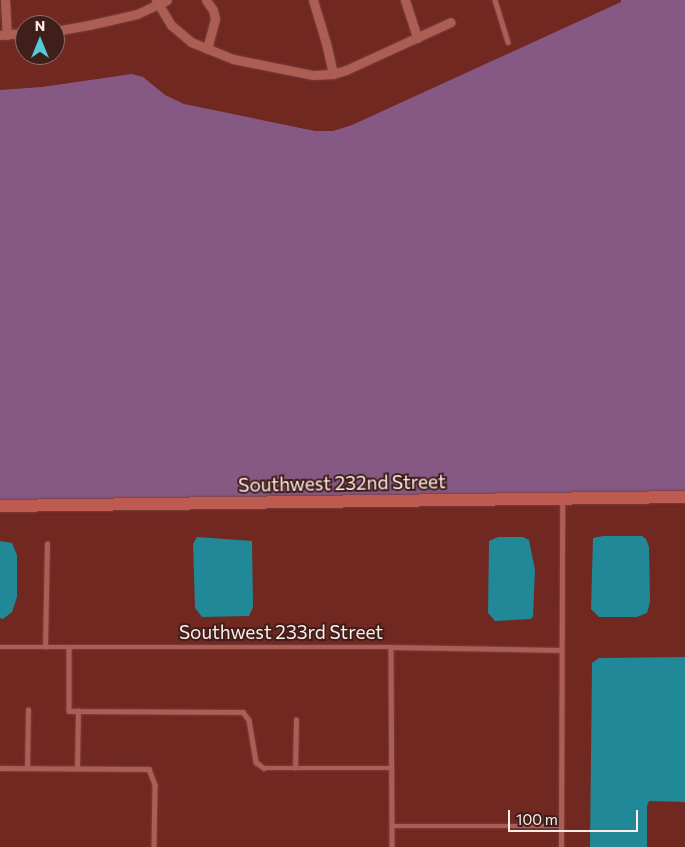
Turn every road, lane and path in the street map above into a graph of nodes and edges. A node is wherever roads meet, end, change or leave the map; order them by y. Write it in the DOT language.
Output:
graph roads {
  1 [pos="5,0"];
  2 [pos="206,0"];
  3 [pos="313,0"];
  4 [pos="405,0"];
  5 [pos="495,0"];
  6 [pos="160,2"];
  7 [pos="451,22"];
  8 [pos="65,29"];
  9 [pos="4,35"];
  10 [pos="417,38"];
  11 [pos="508,42"];
  12 [pos="207,49"];
  13 [pos="333,74"];
  14 [pos="685,498"];
  15 [pos="562,499"];
  16 [pos="0,506"];
  17 [pos="47,544"];
  18 [pos="0,647"];
  19 [pos="45,647"];
  20 [pos="69,647"];
  21 [pos="391,647"];
  22 [pos="561,650"];
  23 [pos="28,710"];
  24 [pos="78,711"];
  25 [pos="296,720"];
  26 [pos="0,768"];
  27 [pos="27,768"];
  28 [pos="77,768"];
  29 [pos="296,768"];
  30 [pos="391,768"];
  31 [pos="392,826"];
  32 [pos="561,826"];
  33 [pos="154,847"];
  34 [pos="392,847"];
  35 [pos="561,847"];
  1 -- 9 [label="street"];
  2 -- 12 [label="street"];
  3 -- 13 [label="street"];
  4 -- 10 [label="street"];
  5 -- 11 [label="lane"];
  6 -- 8 [label="street"];
  6 -- 12 [label="street"];
  7 -- 10 [label="street"];
  10 -- 13 [label="street"];
  12 -- 13 [label="street"];
  14 -- 15 [label="street, Southwest 232nd Street"];
  15 -- 16 [label="street, Southwest 232nd Street"];
  15 -- 22 [label="lane"];
  17 -- 19 [label="lane"];
  18 -- 19 [label="lane, Southwest 233rd Street"];
  19 -- 20 [label="lane, Southwest 233rd Street"];
  20 -- 21 [label="lane, Southwest 233rd Street"];
  20 -- 24 [label="lane"];
  21 -- 22 [label="lane, Southwest 233rd Street"];
  21 -- 30 [label="lane"];
  22 -- 32 [label="lane"];
  23 -- 27 [label="lane"];
  24 -- 28 [label="lane"];
  24 -- 29 [label="lane"];
  25 -- 29 [label="lane"];
  26 -- 27 [label="lane"];
  27 -- 28 [label="lane"];
  28 -- 33 [label="lane"];
  29 -- 30 [label="lane"];
  30 -- 31 [label="lane"];
  31 -- 32 [label="lane"];
  31 -- 34 [label="lane"];
  32 -- 35 [label="lane"];
}
